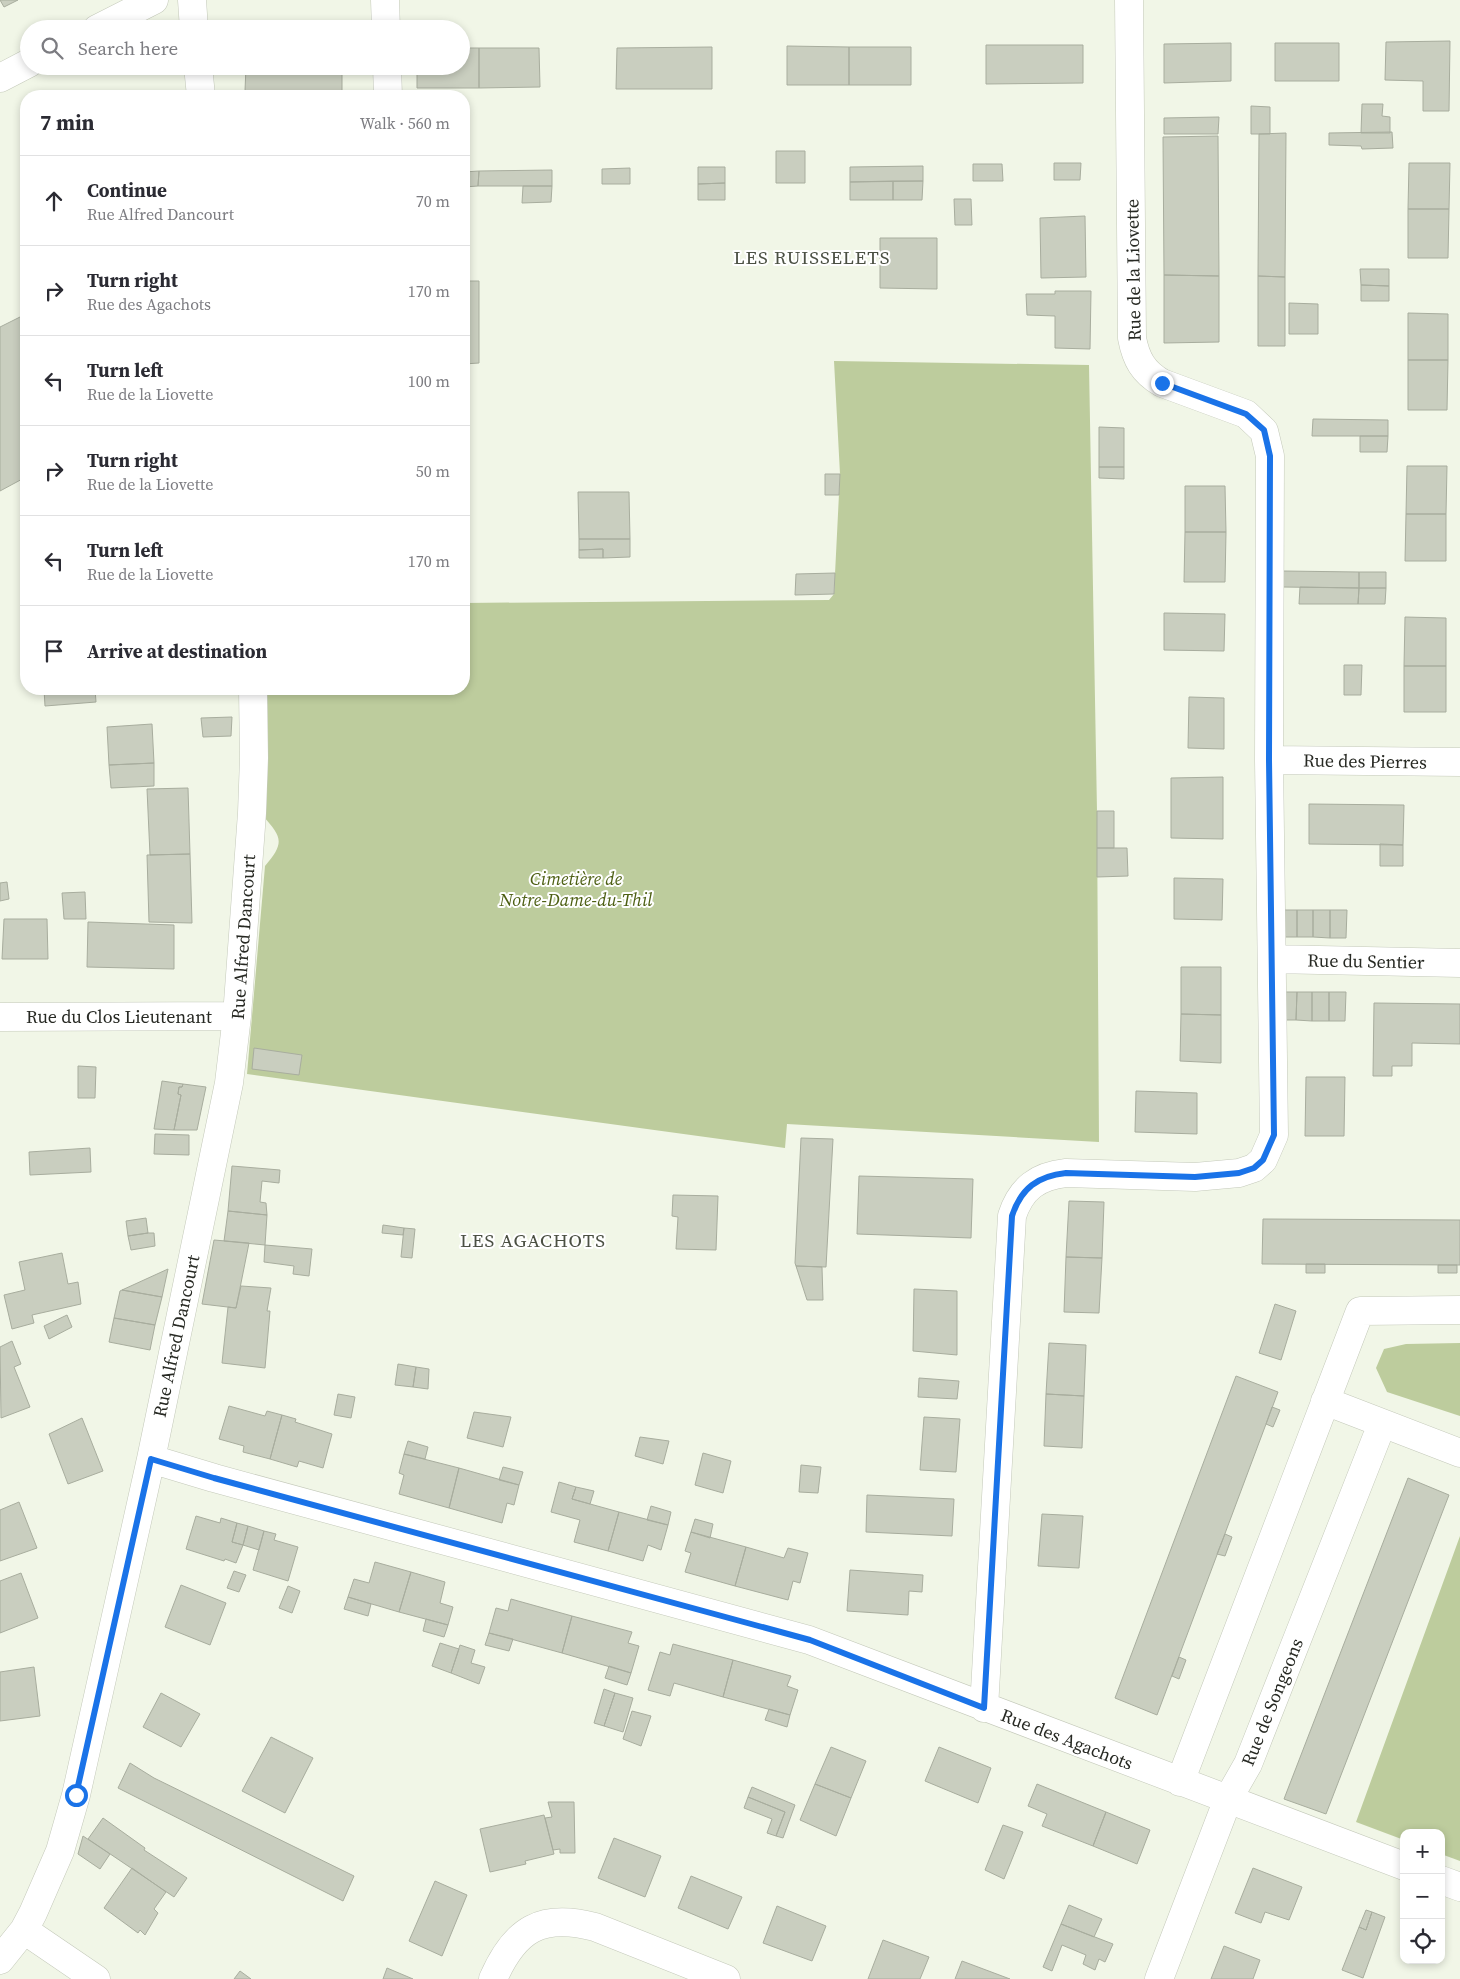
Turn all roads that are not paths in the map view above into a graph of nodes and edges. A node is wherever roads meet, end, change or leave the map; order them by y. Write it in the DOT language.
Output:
graph roads {
  1 [pos="154,0"];
  2 [pos="192,0"];
  3 [pos="385,0"];
  4 [pos="1129,0"];
  5 [pos="115,20"];
  6 [pos="193,20"];
  7 [pos="386,20"];
  8 [pos="20,68"];
  9 [pos="199,75"];
  10 [pos="387,75"];
  11 [pos="0,78"];
  12 [pos="200,90"];
  13 [pos="388,90"];
  14 [pos="253,695"];
  15 [pos="1269,760"];
  16 [pos="1460,762"];
  17 [pos="1272,959"];
  18 [pos="1460,963"];
  19 [pos="237,1016"];
  20 [pos="0,1017"];
  21 [pos="1460,1310"];
  22 [pos="1325,1401"];
  23 [pos="1382,1424"];
  24 [pos="1460,1453"];
  25 [pos="151,1459"];
  26 [pos="984,1708"];
  27 [pos="1180,1782"];
  28 [pos="1228,1800"];
  29 [pos="1400,1864"];
  30 [pos="1445,1881"];
  31 [pos="1460,1887"];
  32 [pos="24,1930"];
  33 [pos="0,1960"];
  34 [pos="96,1979"];
  35 [pos="493,1979"];
  36 [pos="726,1979"];
  37 [pos="1159,1979"];
  1 -- 5 [label="street"];
  2 -- 6 [label="street"];
  3 -- 7 [label="street"];
  4 -- 15 [label="street, Rue de la Liovette"];
  8 -- 11 [label="street"];
  9 -- 12 [label="street"];
  10 -- 13 [label="street"];
  14 -- 19 [label="street, Rue Alfred Dancourt"];
  15 -- 16 [label="street, Rue des Pierres"];
  15 -- 17 [label="street, Rue de la Liovette"];
  17 -- 18 [label="street, Rue du Sentier"];
  17 -- 26 [label="street, Rue de la Liovette"];
  19 -- 20 [label="street, Rue du Clos Lieutenant"];
  19 -- 25 [label="street, Rue Alfred Dancourt"];
  21 -- 22 [label="street"];
  22 -- 23 [label="street"];
  22 -- 27 [label="street"];
  23 -- 24 [label="street"];
  23 -- 28 [label="street, Rue de Songeons"];
  25 -- 26 [label="street, Rue des Agachots"];
  25 -- 32 [label="street, Rue Alfred Dancourt"];
  26 -- 27 [label="street, Rue des Agachots"];
  27 -- 28 [label="street, Rue des Agachots"];
  28 -- 29 [label="street, Rue des Agachots"];
  28 -- 37 [label="street, Rue de Songeons"];
  30 -- 31 [label="street"];
  32 -- 33 [label="street, Rue Alfred Dancourt"];
  32 -- 34 [label="street"];
  35 -- 36 [label="street"];
}
